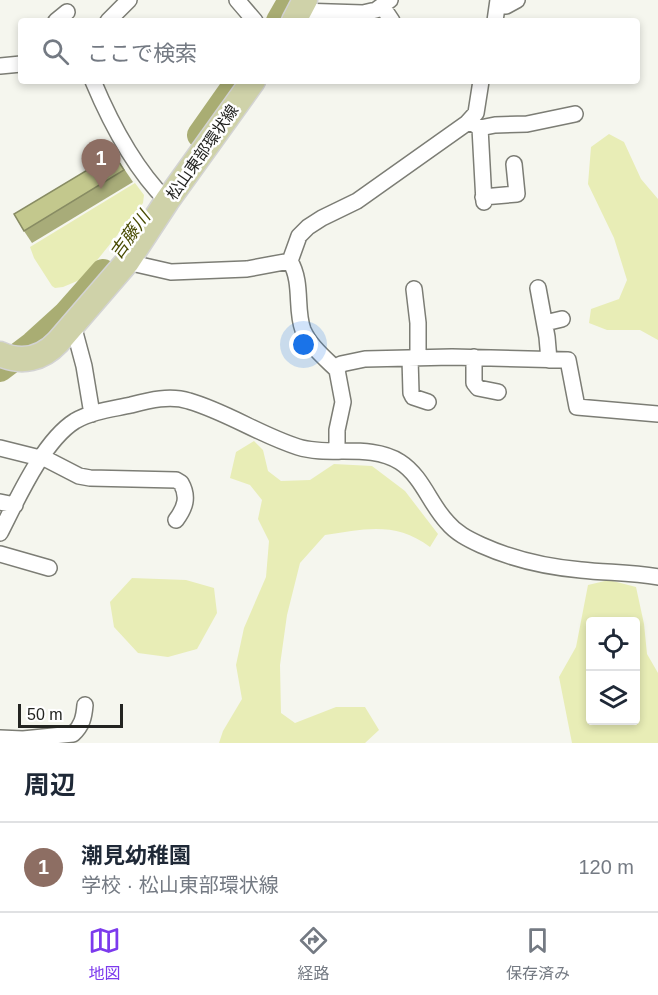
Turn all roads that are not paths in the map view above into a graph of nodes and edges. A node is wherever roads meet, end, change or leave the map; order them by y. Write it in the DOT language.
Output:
graph roads {
  1 [pos="129,0"];
  2 [pos="237,0"];
  3 [pos="517,0"];
  4 [pos="386,3"];
  5 [pos="497,9"];
  6 [pos="305,13"];
  7 [pos="111,18"];
  8 [pos="252,18"];
  9 [pos="391,18"];
  10 [pos="18,64"];
  11 [pos="0,66"];
  12 [pos="94,84"];
  13 [pos="251,84"];
  14 [pos="481,84"];
  15 [pos="575,114"];
  16 [pos="475,124"];
  17 [pos="514,164"];
  18 [pos="161,195"];
  19 [pos="290,261"];
  20 [pos="127,262"];
  21 [pos="538,288"];
  22 [pos="414,289"];
  23 [pos="562,319"];
  24 [pos="544,324"];
  25 [pos="73,325"];
  26 [pos="10,357"];
  27 [pos="474,357"];
  28 [pos="414,358"];
  29 [pos="549,360"];
  30 [pos="337,370"];
  31 [pos="498,392"];
  32 [pos="428,402"];
  33 [pos="92,414"];
  34 [pos="658,414"];
  35 [pos="0,448"];
  36 [pos="336,451"];
  37 [pos="41,459"];
  38 [pos="8,503"];
  39 [pos="176,520"];
  40 [pos="0,533"];
  41 [pos="0,554"];
  42 [pos="49,568"];
  43 [pos="658,577"];
  44 [pos="85,705"];
  45 [pos="0,738"];
  1 -- 7 [label="street"];
  2 -- 8 [label="street"];
  3 -- 5 [label="street"];
  4 -- 6 [label="street"];
  4 -- 9 [label="street"];
  10 -- 11 [label="street"];
  12 -- 18 [label="street"];
  13 -- 18 [label="main road, 松山東部環状線"];
  14 -- 16 [label="street"];
  15 -- 16 [label="street"];
  16 -- 17 [label="street"];
  16 -- 19 [label="street"];
  18 -- 20 [label="main road, 松山東部環状線"];
  19 -- 20 [label="street"];
  19 -- 30 [label="street"];
  20 -- 25 [label="main road, 松山東部環状線"];
  21 -- 24 [label="street"];
  22 -- 28 [label="street"];
  23 -- 24 [label="street"];
  24 -- 29 [label="street"];
  25 -- 26 [label="main road, 松山東部環状線"];
  25 -- 33 [label="street"];
  27 -- 28 [label="street"];
  27 -- 29 [label="street"];
  27 -- 31 [label="street"];
  28 -- 30 [label="street"];
  28 -- 32 [label="street"];
  29 -- 34 [label="street"];
  30 -- 36 [label="street"];
  33 -- 36 [label="street"];
  33 -- 37 [label="street"];
  35 -- 37 [label="street"];
  36 -- 43 [label="street"];
  37 -- 38 [label="street"];
  37 -- 39 [label="street"];
  38 -- 40 [label="street"];
  41 -- 42 [label="street"];
  44 -- 45 [label="street"];
}
